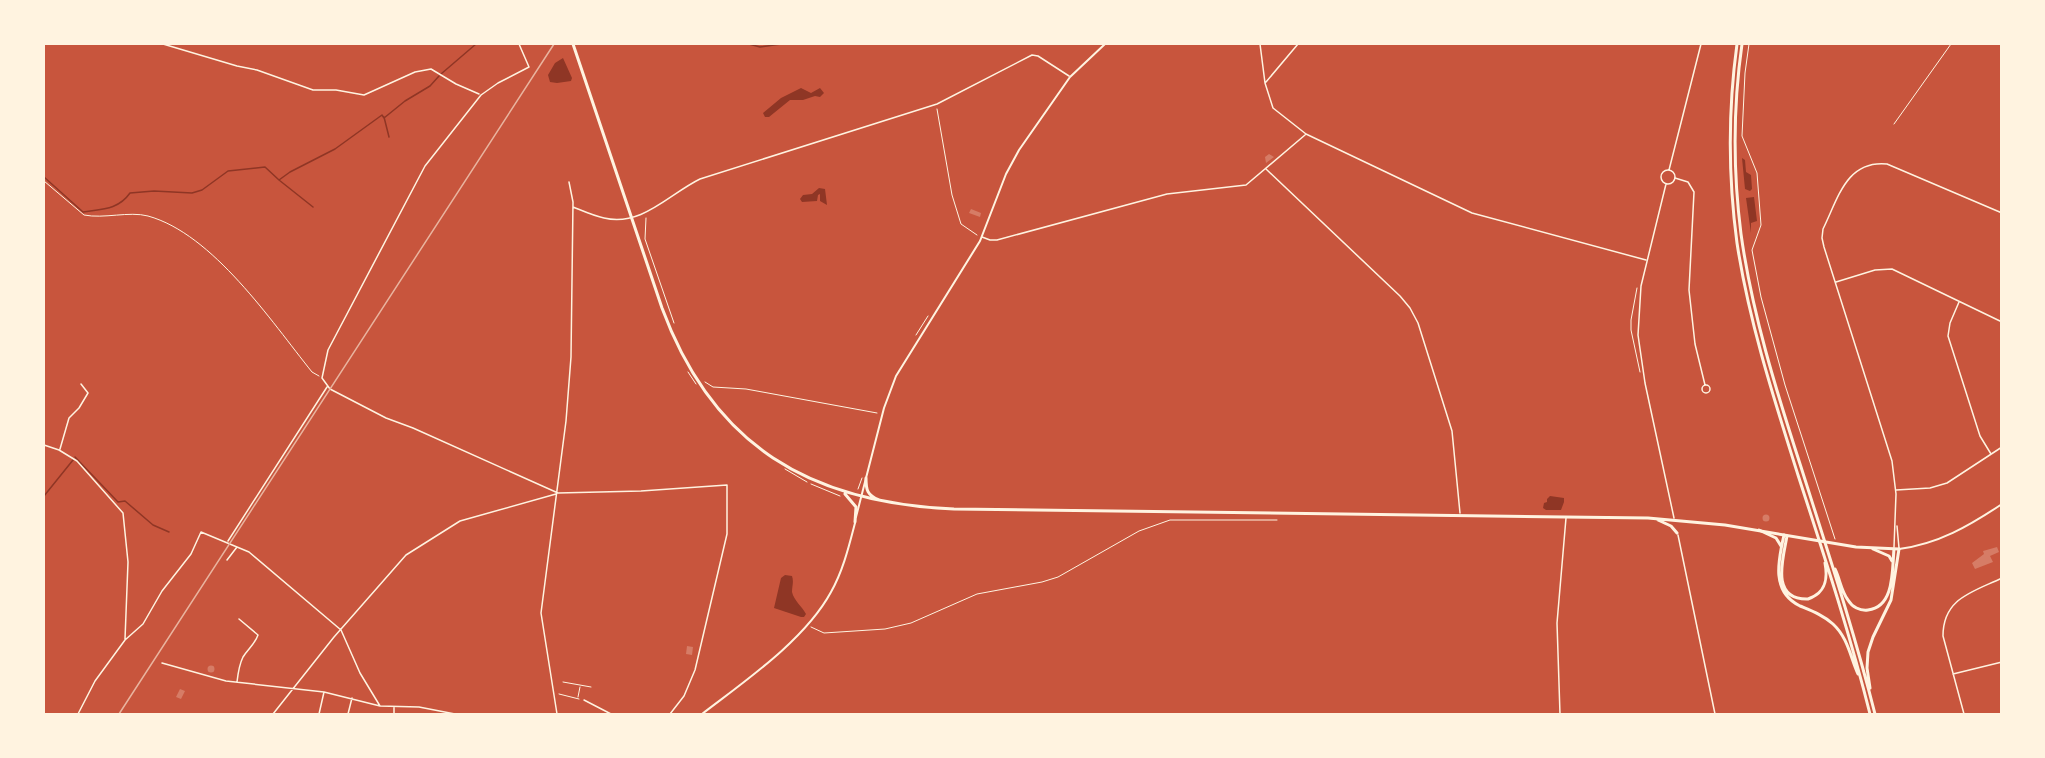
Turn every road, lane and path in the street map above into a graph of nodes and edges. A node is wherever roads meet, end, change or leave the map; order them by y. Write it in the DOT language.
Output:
graph roads {
  1 [pos="163,44"];
  2 [pos="519,44"];
  3 [pos="573,44"];
  4 [pos="1105,44"];
  5 [pos="1260,44"];
  6 [pos="1298,44"];
  7 [pos="1701,44"];
  8 [pos="1737,44"];
  9 [pos="1742,44"];
  10 [pos="1749,44"];
  11 [pos="1951,44"];
  12 [pos="1070,77"];
  13 [pos="1265,83"];
  14 [pos="481,95"];
  15 [pos="937,104"];
  16 [pos="1894,124"];
  17 [pos="1306,134"];
  18 [pos="1266,169"];
  19 [pos="1670,170"];
  20 [pos="1675,178"];
  21 [pos="44,181"];
  22 [pos="569,182"];
  23 [pos="1666,184"];
  24 [pos="573,207"];
  25 [pos="646,213"];
  26 [pos="2001,213"];
  27 [pos="632,217"];
  28 [pos="981,237"];
  29 [pos="1647,261"];
  30 [pos="1835,283"];
  31 [pos="1960,302"];
  32 [pos="2001,322"];
  33 [pos="676,328"];
  34 [pos="685,368"];
  35 [pos="701,377"];
  36 [pos="322,378"];
  37 [pos="81,384"];
  38 [pos="1705,385"];
  39 [pos="697,387"];
  40 [pos="328,388"];
  41 [pos="880,414"];
  42 [pos="44,445"];
  43 [pos="2001,447"];
  44 [pos="59,450"];
  45 [pos="1991,454"];
  46 [pos="781,467"];
  47 [pos="866,477"];
  48 [pos="1895,490"];
  49 [pos="841,492"];
  50 [pos="558,493"];
  51 [pos="843,498"];
  52 [pos="861,498"];
  53 [pos="887,502"];
  54 [pos="2001,504"];
  55 [pos="1461,515"];
  56 [pos="1566,517"];
  57 [pos="1654,518"];
  58 [pos="1277,520"];
  59 [pos="1674,520"];
  60 [pos="855,522"];
  61 [pos="1896,523"];
  62 [pos="1759,530"];
  63 [pos="1677,533"];
  64 [pos="1785,535"];
  65 [pos="228,542"];
  66 [pos="1834,544"];
  67 [pos="238,546"];
  68 [pos="1781,548"];
  69 [pos="1873,549"];
  70 [pos="1894,549"];
  71 [pos="1899,549"];
  72 [pos="1824,555"];
  73 [pos="227,560"];
  74 [pos="1893,563"];
  75 [pos="1833,565"];
  76 [pos="2001,578"];
  77 [pos="239,619"];
  78 [pos="808,625"];
  79 [pos="341,630"];
  80 [pos="125,640"];
  81 [pos="2001,662"];
  82 [pos="162,663"];
  83 [pos="1953,674"];
  84 [pos="1861,679"];
  85 [pos="563,682"];
  86 [pos="237,683"];
  87 [pos="580,685"];
  88 [pos="591,687"];
  89 [pos="292,690"];
  90 [pos="324,692"];
  91 [pos="1870,693"];
  92 [pos="559,694"];
  93 [pos="352,698"];
  94 [pos="376,698"];
  95 [pos="577,699"];
  96 [pos="584,700"];
  97 [pos="369,704"];
  98 [pos="380,706"];
  99 [pos="394,706"];
  100 [pos="78,714"];
  101 [pos="273,714"];
  102 [pos="319,714"];
  103 [pos="348,714"];
  104 [pos="394,714"];
  105 [pos="455,714"];
  106 [pos="557,714"];
  107 [pos="611,714"];
  108 [pos="670,714"];
  109 [pos="702,714"];
  110 [pos="1560,714"];
  111 [pos="1715,714"];
  112 [pos="1870,714"];
  113 [pos="1875,714"];
  114 [pos="1964,714"];
  1 -- 14 [label="street"];
  2 -- 14 [label="street"];
  3 -- 27 [label="main road"];
  4 -- 12 [label="main road"];
  5 -- 13 [label="street"];
  6 -- 13 [label="street"];
  7 -- 19 [label="street"];
  8 -- 72 [label="main road"];
  9 -- 75 [label="main road"];
  10 -- 66 [label="path"];
  11 -- 16 [label="path"];
  12 -- 15 [label="street"];
  12 -- 28 [label="main road"];
  13 -- 17 [label="street"];
  14 -- 36 [label="street"];
  15 -- 25 [label="street"];
  15 -- 28 [label="path"];
  17 -- 18 [label="street"];
  17 -- 29 [label="street"];
  18 -- 28 [label="street"];
  18 -- 55 [label="street"];
  19 -- 20 [label="street"];
  19 -- 23 [label="street"];
  20 -- 23 [label="street"];
  20 -- 38 [label="street"];
  21 -- 36 [label="path"];
  22 -- 24 [label="street"];
  23 -- 29 [label="street"];
  24 -- 27 [label="street"];
  24 -- 50 [label="street"];
  25 -- 27 [label="street"];
  25 -- 33 [label="path"];
  26 -- 30 [label="street"];
  27 -- 49 [label="main road"];
  28 -- 47 [label="main road"];
  29 -- 59 [label="street"];
  30 -- 31 [label="street"];
  30 -- 48 [label="street"];
  31 -- 32 [label="street"];
  31 -- 45 [label="street"];
  34 -- 39 [label="path"];
  35 -- 41 [label="path"];
  36 -- 40 [label="street"];
  37 -- 44 [label="street"];
  40 -- 50 [label="street"];
  40 -- 65 [label="street"];
  42 -- 44 [label="street"];
  43 -- 45 [label="street"];
  44 -- 80 [label="street"];
  45 -- 48 [label="street"];
  46 -- 51 [label="path"];
  47 -- 52 [label="main road"];
  47 -- 53 [label="main road"];
  48 -- 61 [label="street"];
  49 -- 52 [label="main road"];
  49 -- 60 [label="main road"];
  50 -- 79 [label="street"];
  50 -- 106 [label="street"];
  50 -- 108 [label="street"];
  52 -- 53 [label="main road"];
  52 -- 60 [label="main road"];
  53 -- 55 [label="main road"];
  54 -- 71 [label="main road"];
  55 -- 56 [label="main road"];
  56 -- 57 [label="main road"];
  56 -- 110 [label="street"];
  57 -- 59 [label="main road"];
  57 -- 63 [label="main road"];
  58 -- 78 [label="path"];
  59 -- 62 [label="main road"];
  59 -- 63 [label="street"];
  60 -- 78 [label="main road"];
  61 -- 70 [label="street"];
  61 -- 71 [label="street"];
  62 -- 64 [label="main road"];
  62 -- 68 [label="main road"];
  63 -- 111 [label="street"];
  64 -- 66 [label="main road"];
  64 -- 68 [label="main road"];
  64 -- 72 [label="main road"];
  65 -- 67 [label="street"];
  65 -- 80 [label="street"];
  66 -- 69 [label="main road"];
  67 -- 73 [label="street"];
  67 -- 79 [label="street"];
  68 -- 84 [label="main road"];
  69 -- 70 [label="main road"];
  69 -- 74 [label="main road"];
  70 -- 71 [label="main road"];
  70 -- 74 [label="main road"];
  71 -- 91 [label="main road"];
  72 -- 84 [label="main road"];
  74 -- 75 [label="main road"];
  75 -- 91 [label="main road"];
  76 -- 83 [label="street"];
  77 -- 86 [label="street"];
  78 -- 109 [label="main road"];
  79 -- 89 [label="street"];
  79 -- 94 [label="street"];
  80 -- 100 [label="street"];
  81 -- 83 [label="street"];
  82 -- 86 [label="street"];
  83 -- 114 [label="street"];
  84 -- 112 [label="main road"];
  85 -- 87 [label="path"];
  86 -- 89 [label="street"];
  87 -- 88 [label="path"];
  87 -- 95 [label="path"];
  89 -- 90 [label="street"];
  89 -- 101 [label="street"];
  90 -- 93 [label="street"];
  90 -- 102 [label="street"];
  91 -- 113 [label="main road"];
  92 -- 95 [label="path"];
  93 -- 97 [label="street"];
  93 -- 103 [label="street"];
  94 -- 97 [label="street"];
  94 -- 98 [label="street"];
  95 -- 96 [label="path"];
  96 -- 107 [label="street"];
  97 -- 98 [label="street"];
  98 -- 99 [label="street"];
  99 -- 104 [label="street"];
  99 -- 105 [label="street"];
}
